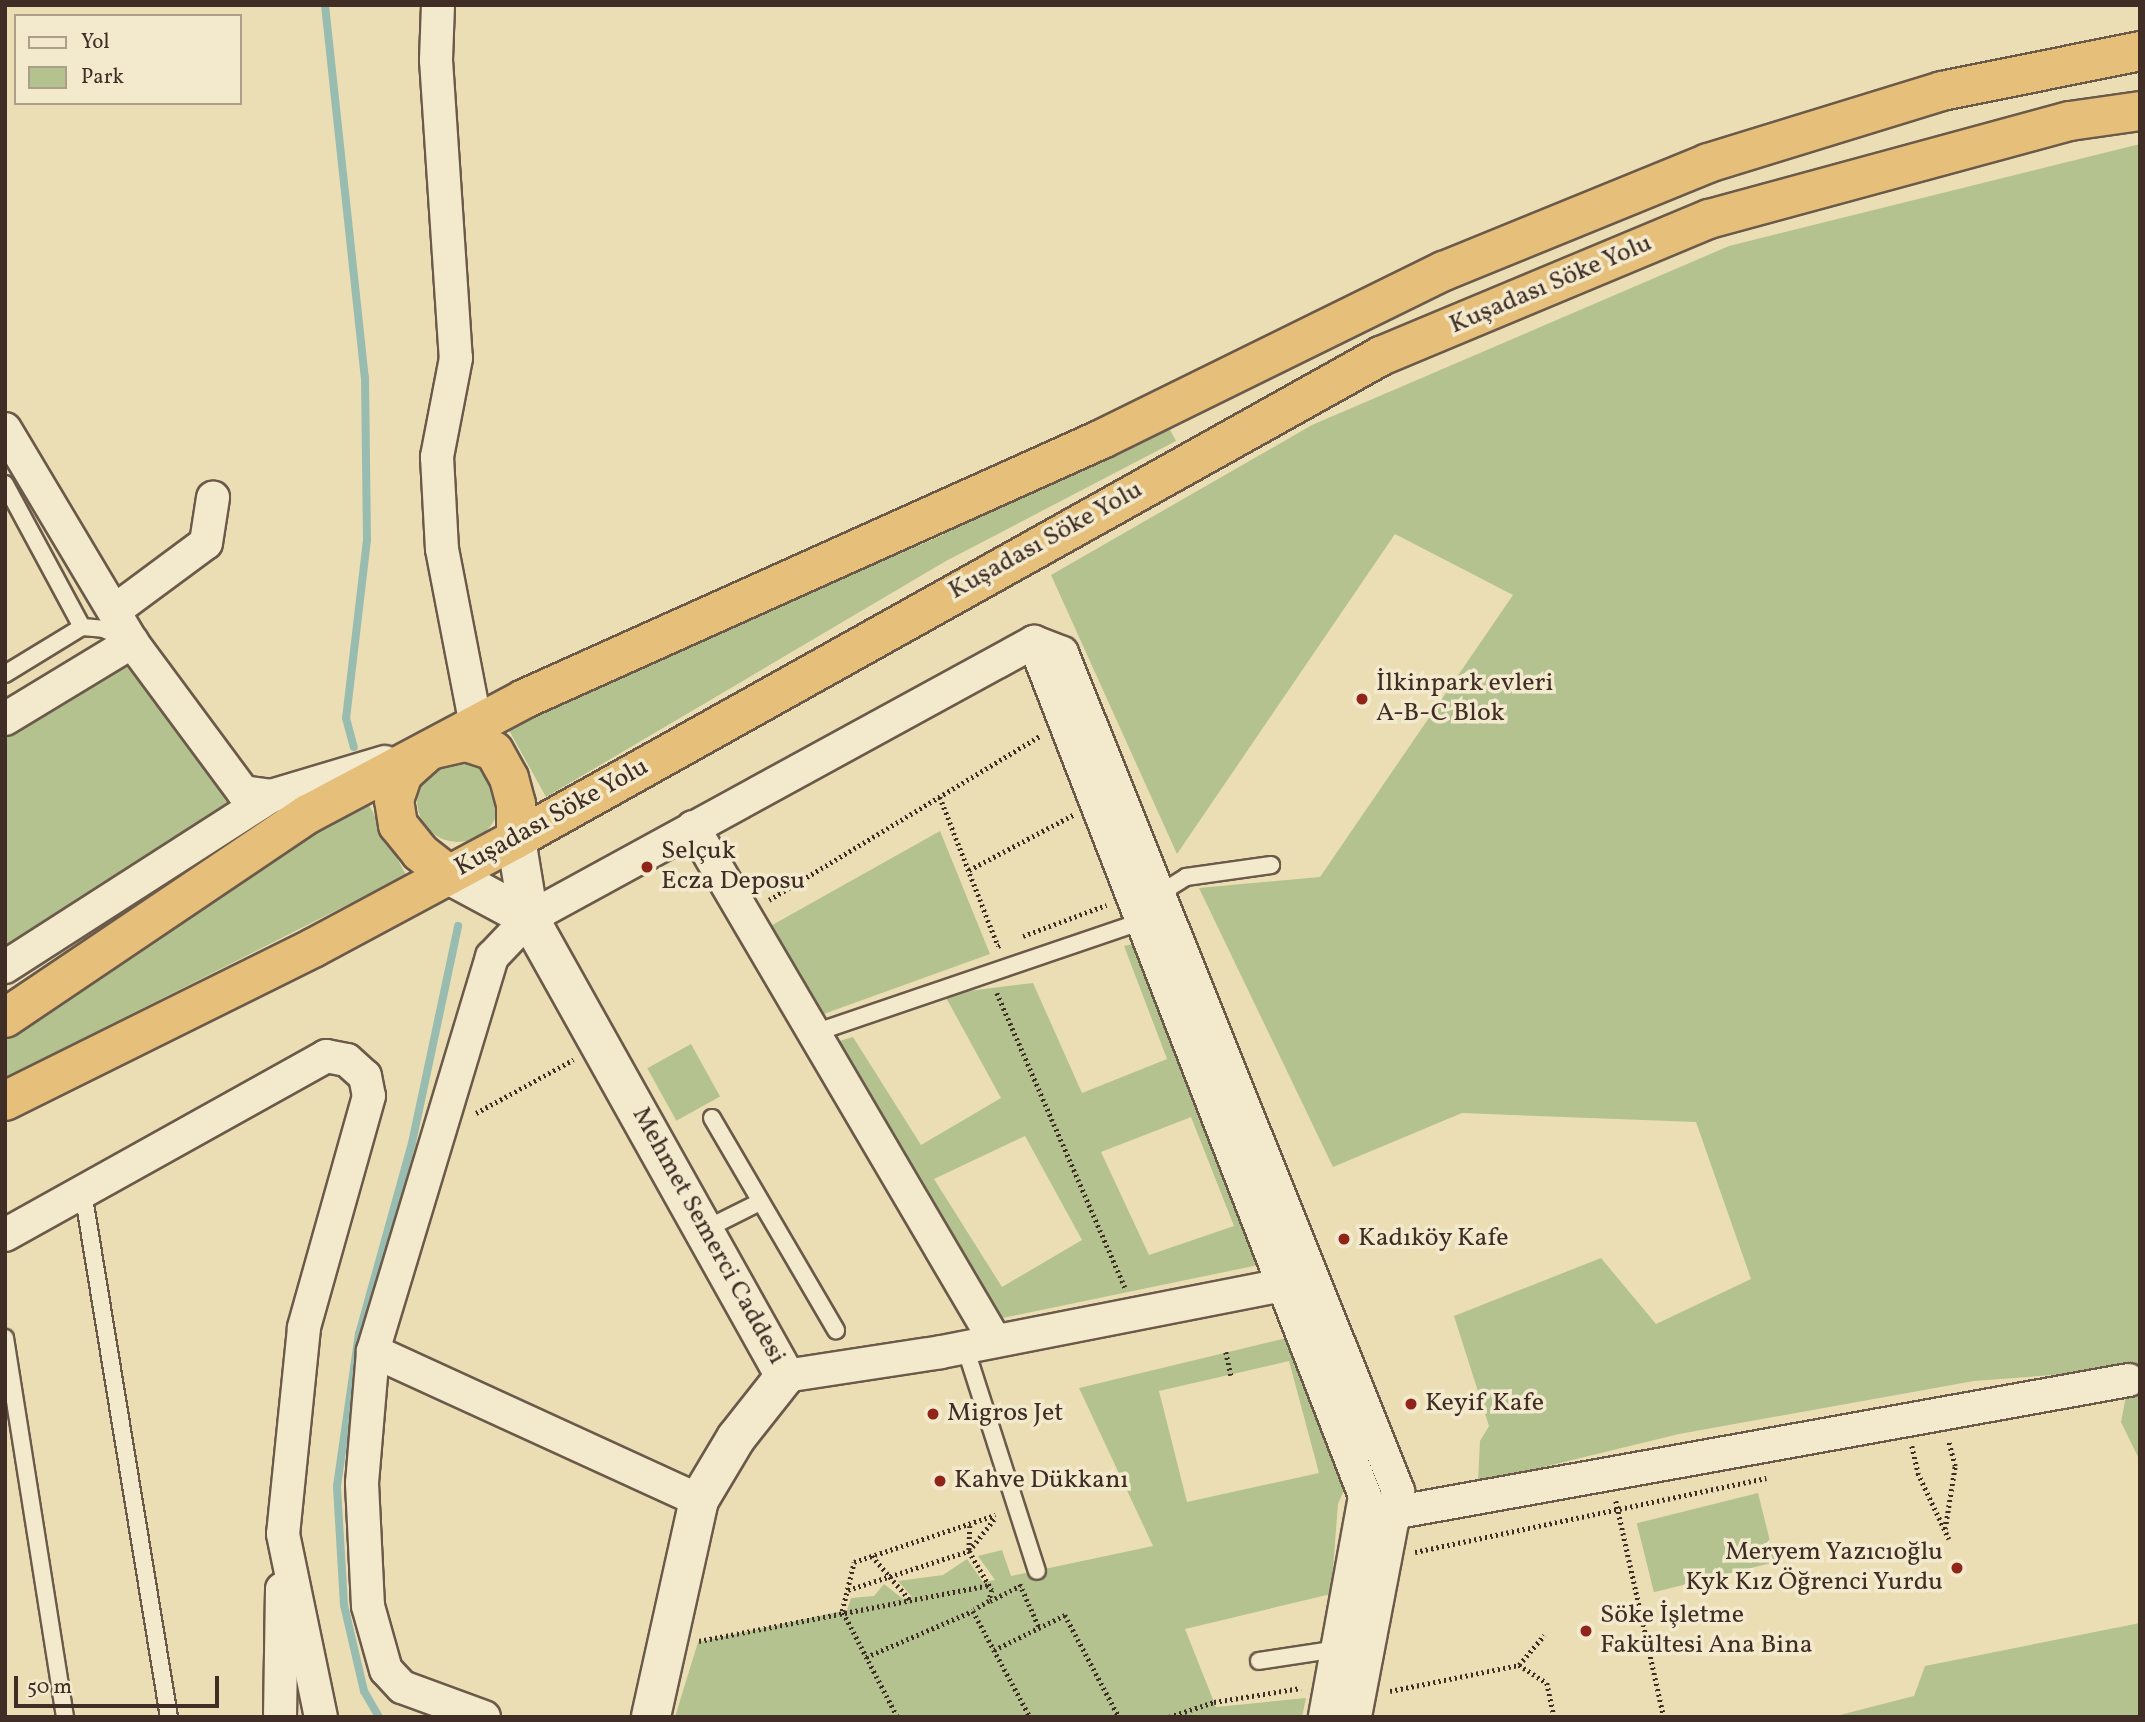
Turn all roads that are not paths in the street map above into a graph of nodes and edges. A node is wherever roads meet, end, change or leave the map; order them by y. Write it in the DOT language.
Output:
graph roads {
  1 [pos="438,5"];
  2 [pos="2140,51"];
  3 [pos="2140,111"];
  4 [pos="5,429"];
  5 [pos="5,484"];
  6 [pos="213,498"];
  7 [pos="114,611"];
  8 [pos="82,627"];
  9 [pos="132,642"];
  10 [pos="1034,642"];
  11 [pos="5,674"];
  12 [pos="5,719"];
  13 [pos="485,738"];
  14 [pos="430,750"];
  15 [pos="271,796"];
  16 [pos="693,827"];
  17 [pos="516,839"];
  18 [pos="1271,865"];
  19 [pos="449,874"];
  20 [pos="1159,894"];
  21 [pos="529,918"];
  22 [pos="1143,922"];
  23 [pos="5,967"];
  24 [pos="21,998"];
  25 [pos="5,1018"];
  26 [pos="814,1033"];
  27 [pos="5,1101"];
  28 [pos="712,1118"];
  29 [pos="83,1192"];
  30 [pos="760,1202"];
  31 [pos="706,1229"];
  32 [pos="5,1235"];
  33 [pos="1298,1282"];
  34 [pos="835,1331"];
  35 [pos="5,1338"];
  36 [pos="980,1344"];
  37 [pos="373,1351"];
  38 [pos="785,1376"];
  39 [pos="2129,1380"];
  40 [pos="699,1500"];
  41 [pos="1394,1512"];
  42 [pos="1361,1520"];
  43 [pos="283,1534"];
  44 [pos="1037,1571"];
  45 [pos="1337,1649"];
  46 [pos="1259,1661"];
  47 [pos="1343,1703"];
  48 [pos="65,1717"];
  49 [pos="169,1717"];
  50 [pos="280,1717"];
  51 [pos="321,1717"];
  52 [pos="484,1717"];
  53 [pos="651,1717"];
  1 -- 13 [label="street"];
  2 -- 13 [label="highway, Kuşadası Söke Yolu"];
  3 -- 17 [label="highway, Kuşadası Söke Yolu"];
  4 -- 7 [label="street"];
  5 -- 8 [label="lane"];
  6 -- 7 [label="street"];
  7 -- 9 [label="street"];
  8 -- 9 [label="lane"];
  8 -- 11 [label="lane"];
  9 -- 12 [label="street"];
  9 -- 15 [label="street"];
  10 -- 16 [label="street"];
  10 -- 20 [label="street"];
  10 -- 22 [label="street"];
  13 -- 14 [label="highway, Kuşadası Söke Yolu"];
  13 -- 17 [label="highway"];
  14 -- 15 [label="street"];
  14 -- 19 [label="highway"];
  14 -- 24 [label="highway, Kuşadası Söke Yolu"];
  15 -- 23 [label="street"];
  16 -- 21 [label="street"];
  16 -- 26 [label="street"];
  17 -- 19 [label="highway, Kuşadası Söke Yolu"];
  17 -- 21 [label="street, Mehmet Semerci Caddesi"];
  18 -- 20 [label="lane"];
  19 -- 21 [label="street"];
  19 -- 27 [label="highway, Kuşadası Söke Yolu"];
  20 -- 33 [label="street"];
  21 -- 31 [label="street, Mehmet Semerci Caddesi"];
  21 -- 37 [label="street"];
  22 -- 26 [label="lane"];
  22 -- 33 [label="street"];
  24 -- 25 [label="highway, Kuşadası Söke Yolu"];
  26 -- 36 [label="street"];
  28 -- 30 [label="lane"];
  29 -- 32 [label="street"];
  29 -- 43 [label="street"];
  29 -- 49 [label="lane"];
  30 -- 31 [label="lane"];
  30 -- 34 [label="lane"];
  31 -- 38 [label="street, Mehmet Semerci Caddesi"];
  33 -- 36 [label="street"];
  33 -- 41 [label="street"];
  33 -- 42 [label="street"];
  35 -- 48 [label="lane"];
  36 -- 38 [label="street"];
  36 -- 44 [label="lane"];
  37 -- 40 [label="street"];
  37 -- 52 [label="street"];
  38 -- 40 [label="street, Mehmet Semerci Caddesi"];
  39 -- 41 [label="street"];
  40 -- 53 [label="street, Mehmet Semerci Caddesi"];
  41 -- 42 [label="street"];
  41 -- 47 [label="street"];
  42 -- 45 [label="street"];
  43 -- 50 [label="street"];
  43 -- 51 [label="street"];
  45 -- 46 [label="lane"];
  45 -- 47 [label="street"];
}
